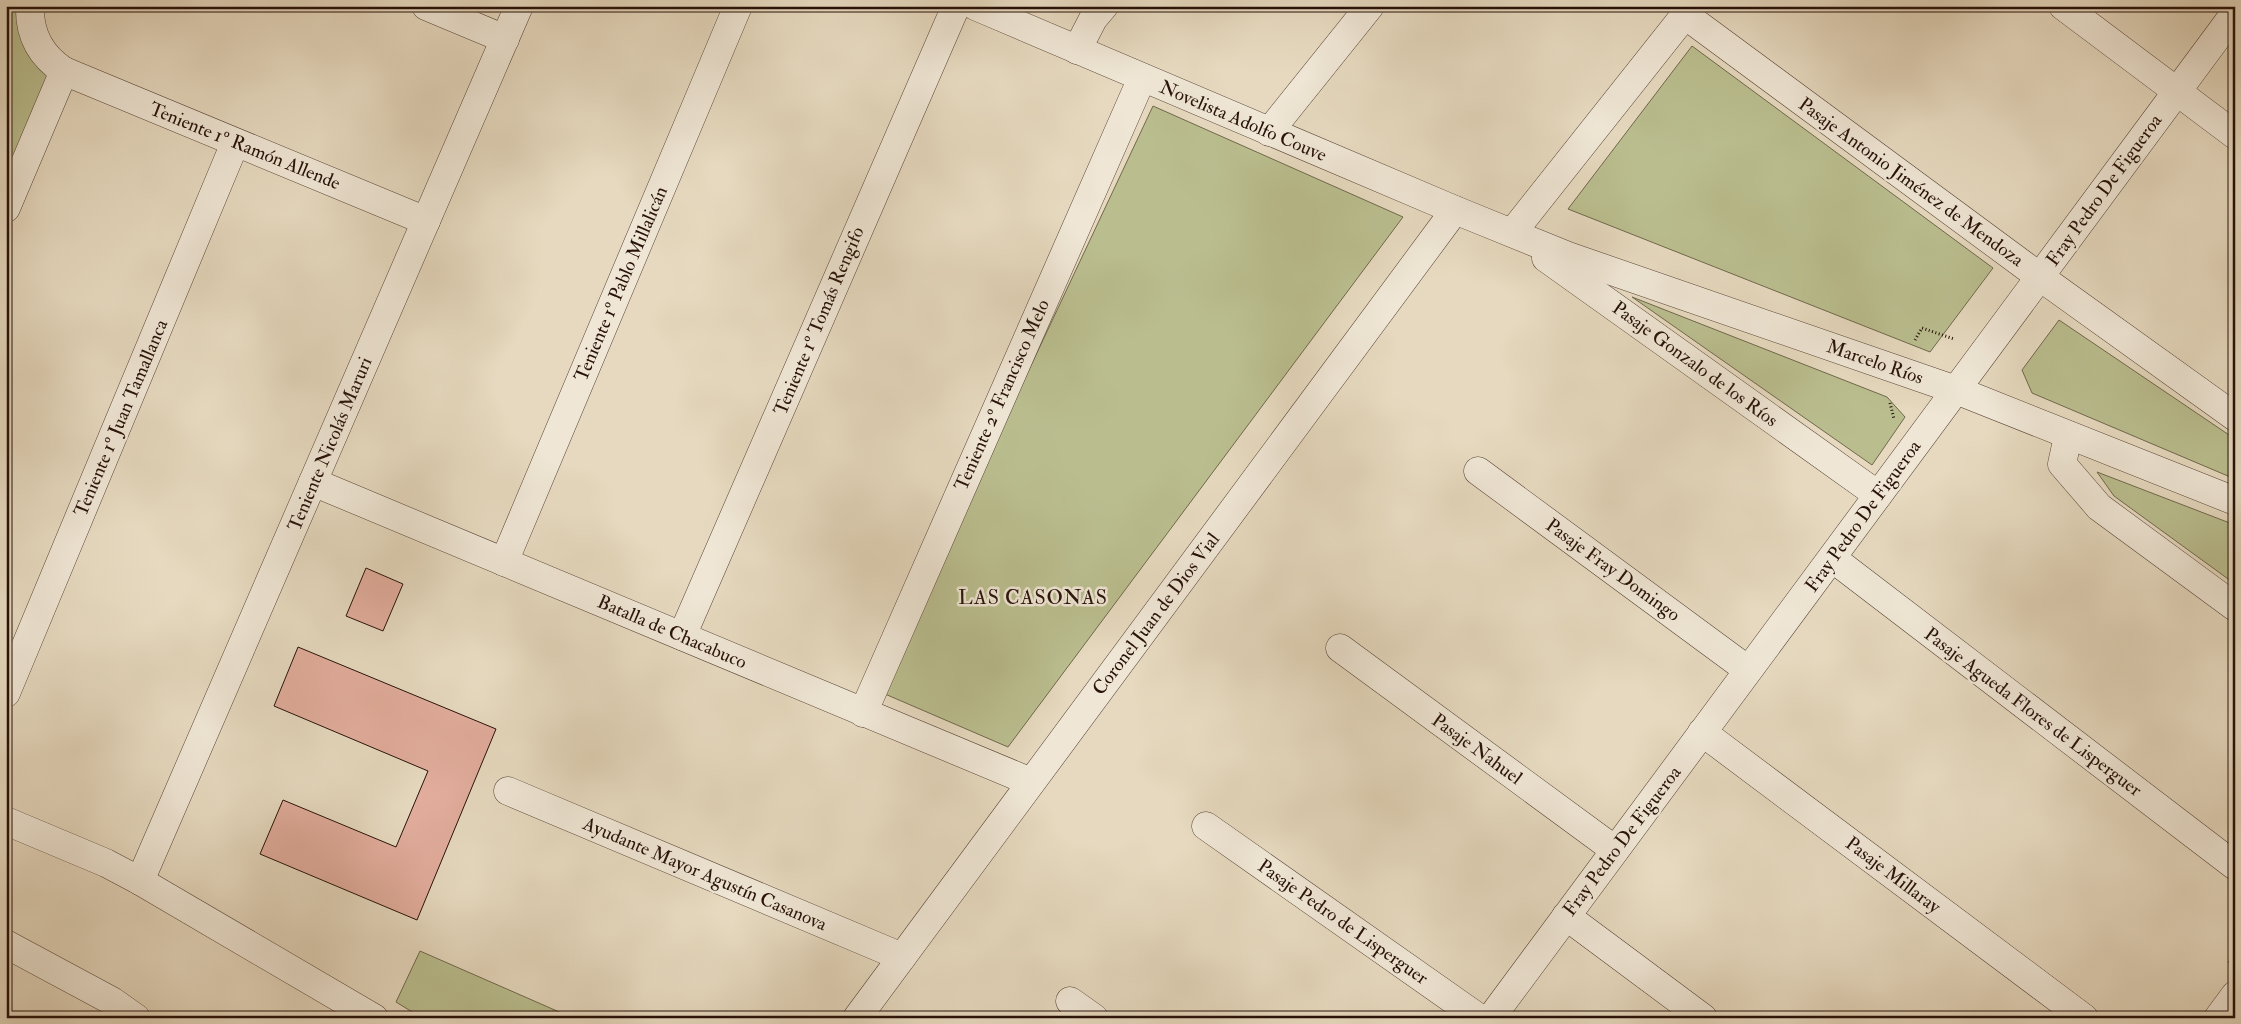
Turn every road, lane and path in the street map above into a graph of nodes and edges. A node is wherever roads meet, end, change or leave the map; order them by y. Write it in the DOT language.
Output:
graph roads {
  1 [pos="30,6"];
  2 [pos="426,6"];
  3 [pos="519,6"];
  4 [pos="738,6"];
  5 [pos="956,6"];
  6 [pos="975,6"];
  7 [pos="1104,6"];
  8 [pos="1370,6"];
  9 [pos="2063,6"];
  10 [pos="1688,11"];
  11 [pos="2235,13"];
  12 [pos="505,39"];
  13 [pos="1077,50"];
  14 [pos="64,71"];
  15 [pos="1142,78"];
  16 [pos="2176,92"];
  17 [pos="1270,132"];
  18 [pos="2235,135"];
  19 [pos="235,143"];
  20 [pos="6,208"];
  21 [pos="1455,210"];
  22 [pos="426,220"];
  23 [pos="1512,234"];
  24 [pos="2040,277"];
  25 [pos="1956,390"];
  26 [pos="2235,417"];
  27 [pos="2068,436"];
  28 [pos="1478,471"];
  29 [pos="313,482"];
  30 [pos="1878,495"];
  31 [pos="2235,501"];
  32 [pos="1832,558"];
  33 [pos="504,562"];
  34 [pos="2235,608"];
  35 [pos="682,636"];
  36 [pos="1340,648"];
  37 [pos="1748,670"];
  38 [pos="6,692"];
  39 [pos="863,713"];
  40 [pos="1702,732"];
  41 [pos="1031,782"];
  42 [pos="508,790"];
  43 [pos="6,821"];
  44 [pos="1206,826"];
  45 [pos="1615,850"];
  46 [pos="2235,866"];
  47 [pos="140,881"];
  48 [pos="1566,916"];
  49 [pos="6,944"];
  50 [pos="902,957"];
  51 [pos="2235,995"];
  52 [pos="1070,1001"];
  53 [pos="136,1018"];
  54 [pos="374,1018"];
  55 [pos="857,1018"];
  56 [pos="1094,1018"];
  57 [pos="1479,1018"];
  58 [pos="1491,1018"];
  59 [pos="1702,1018"];
  60 [pos="2084,1018"];
  61 [pos="2218,1018"];
  1 -- 14 [label="street, Teniente 1º Ramón Allende"];
  2 -- 12 [label="street"];
  3 -- 12 [label="street, Teniente Nicolás Maruri"];
  4 -- 33 [label="street, Teniente 1º Pablo Millalicán"];
  5 -- 35 [label="street, Teniente 1º Tomás Rengifo"];
  6 -- 13 [label="street, Novelista Adolfo Couve"];
  7 -- 13 [label="street"];
  8 -- 17 [label="street"];
  9 -- 16 [label="street"];
  10 -- 23 [label="street"];
  10 -- 24 [label="street, Pasaje Antonio Jiménez de Mendoza"];
  11 -- 16 [label="street, Fray Pedro De Figueroa"];
  12 -- 22 [label="street, Teniente Nicolás Maruri"];
  13 -- 15 [label="street, Novelista Adolfo Couve"];
  14 -- 19 [label="street, Teniente 1º Ramón Allende"];
  14 -- 20 [label="street"];
  15 -- 17 [label="street, Novelista Adolfo Couve"];
  15 -- 39 [label="street, Teniente 2º Francisco Melo"];
  16 -- 18 [label="street"];
  16 -- 24 [label="street, Fray Pedro De Figueroa"];
  17 -- 21 [label="street, Novelista Adolfo Couve"];
  19 -- 22 [label="street, Teniente 1º Ramón Allende"];
  19 -- 38 [label="street, Teniente 1º Juan Tamallanca"];
  21 -- 23 [label="street, Novelista Adolfo Couve"];
  21 -- 41 [label="street, Coronel Juan de Dios Vial"];
  22 -- 29 [label="street, Teniente Nicolás Maruri"];
  23 -- 25 [label="street, Marcelo Ríos"];
  23 -- 30 [label="street, Pasaje Gonzalo de los Ríos"];
  24 -- 25 [label="street, Fray Pedro De Figueroa"];
  24 -- 26 [label="street, Pasaje Antonio Jiménez de Mendoza"];
  25 -- 27 [label="street, Marcelo Ríos"];
  25 -- 30 [label="street, Fray Pedro De Figueroa"];
  27 -- 31 [label="street, Marcelo Ríos"];
  27 -- 34 [label="street"];
  28 -- 37 [label="street, Pasaje Fray Domingo"];
  29 -- 33 [label="street, Batalla de Chacabuco"];
  29 -- 47 [label="street, Teniente Nicolás Maruri"];
  30 -- 32 [label="street, Fray Pedro De Figueroa"];
  32 -- 37 [label="street, Fray Pedro De Figueroa"];
  32 -- 46 [label="street, Pasaje Agueda Flores de Lisperguer"];
  33 -- 35 [label="street, Batalla de Chacabuco"];
  35 -- 39 [label="street, Batalla de Chacabuco"];
  36 -- 45 [label="street, Pasaje Nahuel"];
  37 -- 40 [label="street, Fray Pedro De Figueroa"];
  39 -- 41 [label="street, Batalla de Chacabuco"];
  40 -- 45 [label="street, Fray Pedro De Figueroa"];
  40 -- 60 [label="street, Pasaje Millaray"];
  41 -- 50 [label="street, Coronel Juan de Dios Vial"];
  42 -- 50 [label="street, Ayudante Mayor Agustín Casanova"];
  43 -- 47 [label="street"];
  44 -- 57 [label="street, Pasaje Pedro de Lisperguer"];
  45 -- 48 [label="street, Fray Pedro De Figueroa"];
  47 -- 54 [label="street"];
  48 -- 58 [label="street, Fray Pedro De Figueroa"];
  48 -- 59 [label="street"];
  49 -- 53 [label="street"];
  50 -- 55 [label="street, Coronel Juan de Dios Vial"];
  51 -- 61 [label="street"];
  52 -- 56 [label="street"];
}
